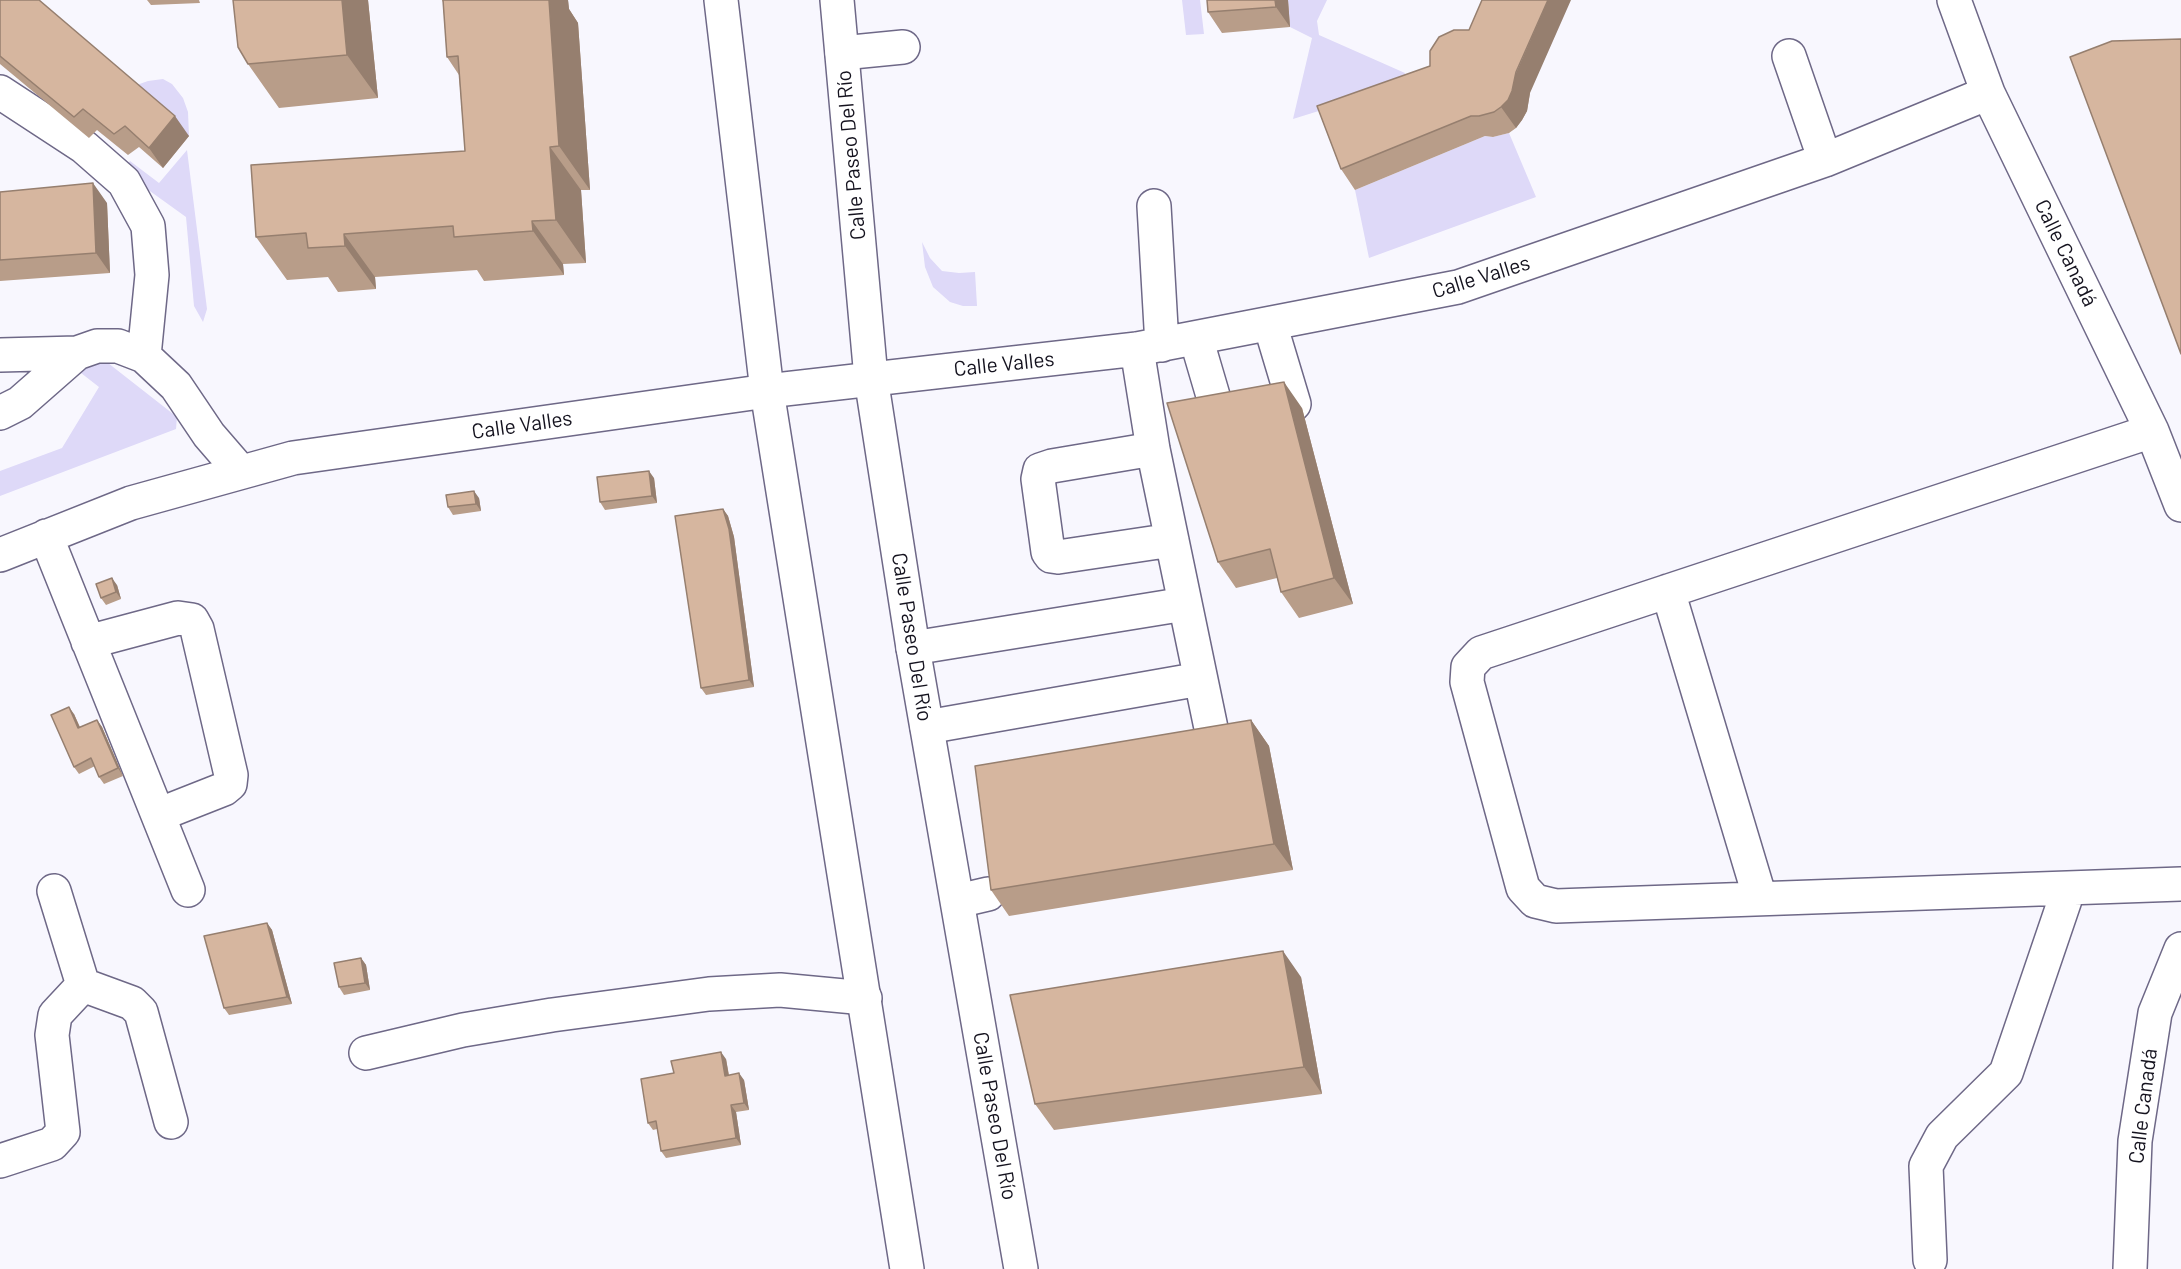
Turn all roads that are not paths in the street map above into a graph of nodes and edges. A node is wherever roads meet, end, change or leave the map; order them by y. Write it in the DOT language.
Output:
graph roads {
  1 [pos="721,0"];
  2 [pos="837,0"];
  3 [pos="1954,0"];
  4 [pos="903,47"];
  5 [pos="842,53"];
  6 [pos="1789,56"];
  7 [pos="0,92"];
  8 [pos="1988,93"];
  9 [pos="1825,160"];
  10 [pos="1154,206"];
  11 [pos="1270,324"];
  12 [pos="1196,338"];
  13 [pos="1150,347"];
  14 [pos="77,353"];
  15 [pos="0,356"];
  16 [pos="144,356"];
  17 [pos="870,378"];
  18 [pos="767,391"];
  19 [pos="1294,404"];
  20 [pos="0,412"];
  21 [pos="1221,423"];
  22 [pos="2151,431"];
  23 [pos="1153,449"];
  24 [pos="242,472"];
  25 [pos="2181,506"];
  26 [pos="46,536"];
  27 [pos="1172,540"];
  28 [pos="0,555"];
  29 [pos="1668,591"];
  30 [pos="1185,603"];
  31 [pos="88,642"];
  32 [pos="914,648"];
  33 [pos="1200,679"];
  34 [pos="927,727"];
  35 [pos="1210,728"];
  36 [pos="158,815"];
  37 [pos="2181,884"];
  38 [pos="2069,888"];
  39 [pos="188,890"];
  40 [pos="54,891"];
  41 [pos="1760,898"];
  42 [pos="2181,949"];
  43 [pos="83,985"];
  44 [pos="865,998"];
  45 [pos="366,1053"];
  46 [pos="171,1122"];
  47 [pos="0,1161"];
  48 [pos="1930,1260"];
  49 [pos="907,1269"];
  50 [pos="1021,1269"];
  51 [pos="2130,1269"];
  1 -- 18 [label="street"];
  2 -- 5 [label="street, Calle Paseo Del Río"];
  3 -- 8 [label="street, Calle Canadá"];
  4 -- 5 [label="street"];
  5 -- 17 [label="street, Calle Paseo Del Río"];
  6 -- 9 [label="street"];
  7 -- 16 [label="street"];
  8 -- 9 [label="street, Calle Valles"];
  8 -- 22 [label="street, Calle Canadá"];
  9 -- 11 [label="street, Calle Valles"];
  10 -- 13 [label="street"];
  11 -- 12 [label="street, Calle Valles"];
  11 -- 19 [label="street"];
  12 -- 13 [label="street, Calle Valles"];
  12 -- 21 [label="street"];
  13 -- 17 [label="street, Calle Valles"];
  13 -- 23 [label="street"];
  14 -- 15 [label="street"];
  14 -- 16 [label="street"];
  14 -- 20 [label="street"];
  16 -- 24 [label="street"];
  17 -- 18 [label="street, Calle Valles"];
  17 -- 32 [label="street, Calle Paseo Del Río"];
  18 -- 24 [label="street, Calle Valles"];
  18 -- 44 [label="street"];
  22 -- 25 [label="street, Calle Canadá"];
  22 -- 29 [label="street"];
  23 -- 27 [label="street"];
  23 -- 27 [label="street"];
  24 -- 26 [label="street, Calle Valles"];
  26 -- 28 [label="street, Calle Valles"];
  26 -- 31 [label="street"];
  27 -- 30 [label="street"];
  29 -- 41 [label="street"];
  29 -- 41 [label="street"];
  30 -- 32 [label="street"];
  30 -- 33 [label="street"];
  31 -- 36 [label="street"];
  31 -- 36 [label="street"];
  32 -- 34 [label="street, Calle Paseo Del Río"];
  33 -- 34 [label="street"];
  33 -- 35 [label="street"];
  34 -- 50 [label="street, Calle Paseo Del Río"];
  36 -- 39 [label="street"];
  37 -- 38 [label="street"];
  38 -- 41 [label="street"];
  38 -- 48 [label="street"];
  40 -- 43 [label="street"];
  42 -- 51 [label="street, Calle Canadá"];
  43 -- 46 [label="street"];
  43 -- 47 [label="street"];
  44 -- 45 [label="street"];
  44 -- 49 [label="street"];
}
